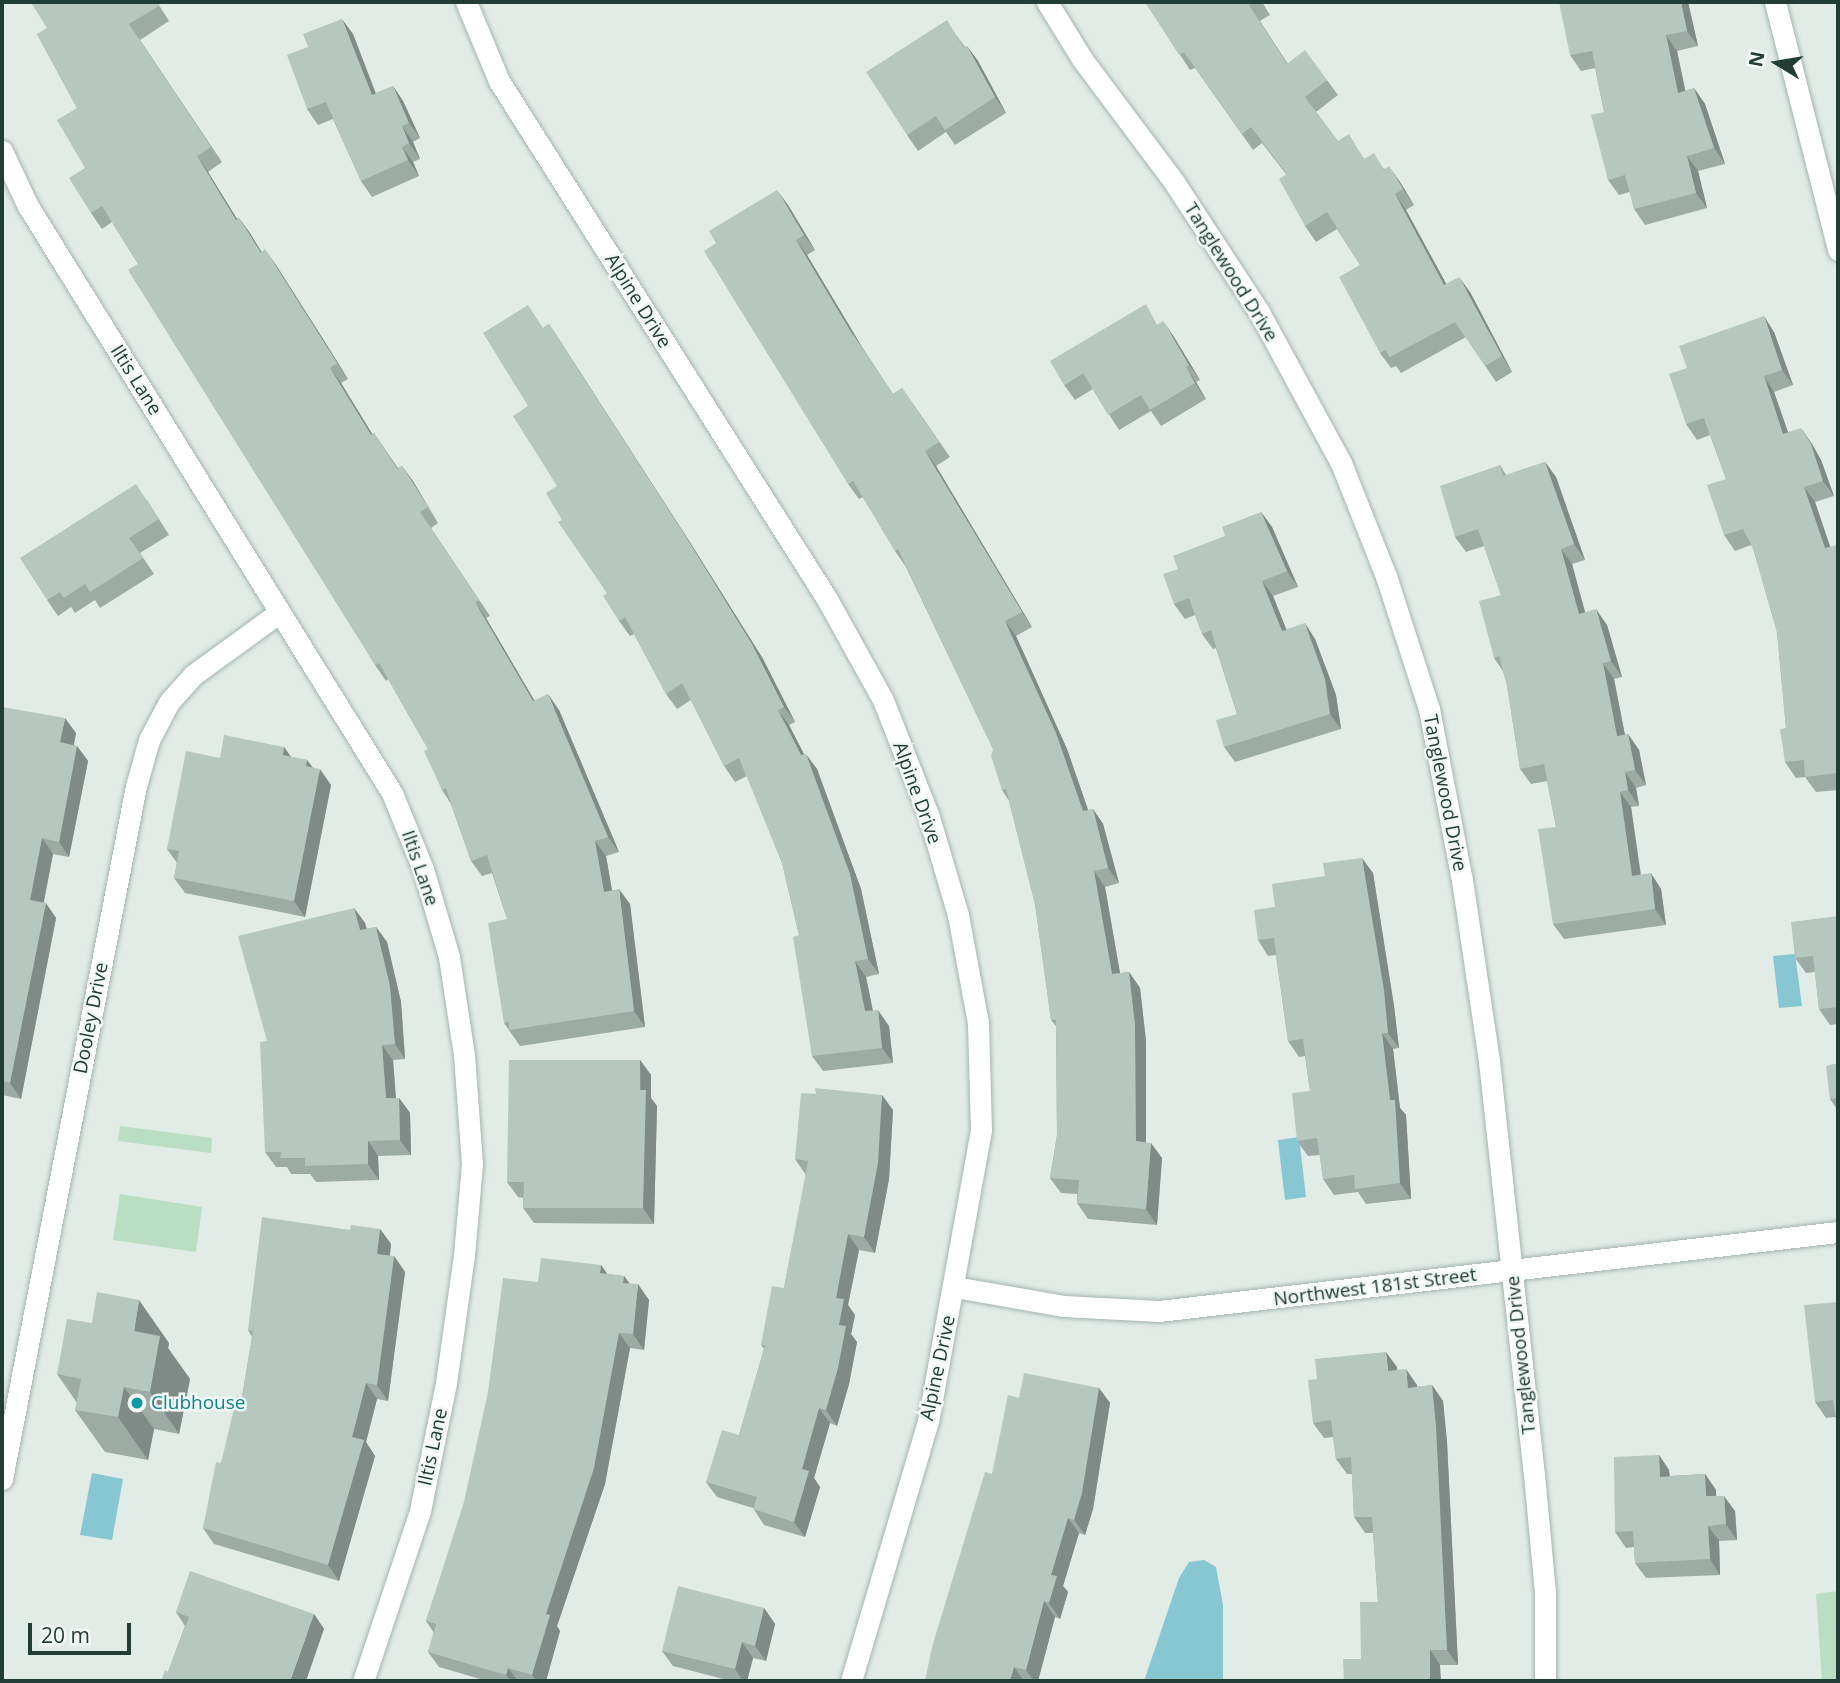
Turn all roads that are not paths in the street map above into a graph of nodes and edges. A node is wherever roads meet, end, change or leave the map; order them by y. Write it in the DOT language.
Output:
graph roads {
  1 [pos="466,2"];
  2 [pos="1047,2"];
  3 [pos="1775,2"];
  4 [pos="2,151"];
  5 [pos="1838,250"];
  6 [pos="280,612"];
  7 [pos="1838,1232"];
  8 [pos="1512,1271"];
  9 [pos="955,1287"];
  10 [pos="2,1479"];
  11 [pos="363,1681"];
  12 [pos="851,1681"];
  13 [pos="1545,1681"];
  1 -- 9 [label="street, Alpine Drive"];
  2 -- 8 [label="street, Tanglewood Drive"];
  3 -- 5 [label="street"];
  4 -- 6 [label="street, Iltis Lane"];
  6 -- 10 [label="street, Dooley Drive"];
  6 -- 11 [label="street, Iltis Lane"];
  7 -- 8 [label="street, Northwest 181st Street"];
  8 -- 9 [label="street, Northwest 181st Street"];
  8 -- 13 [label="street, Tanglewood Drive"];
  9 -- 12 [label="street, Alpine Drive"];
}
